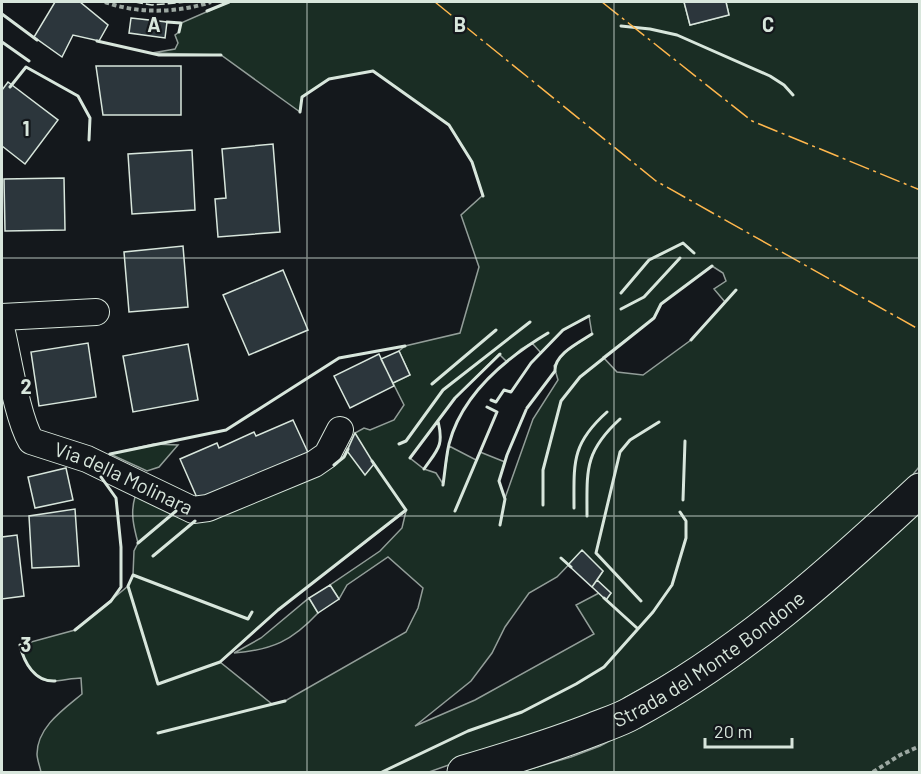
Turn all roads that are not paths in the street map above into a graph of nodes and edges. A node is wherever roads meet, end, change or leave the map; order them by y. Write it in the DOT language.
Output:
graph roads {
  1 [pos="96,312"];
  2 [pos="2,317"];
  3 [pos="2,332"];
  4 [pos="340,430"];
  5 [pos="920,490"];
  6 [pos="464,772"];
  1 -- 2 [label="street"];
  3 -- 4 [label="street, Via della Molinara"];
  5 -- 6 [label="street, Strada del Monte Bondone"];
}
